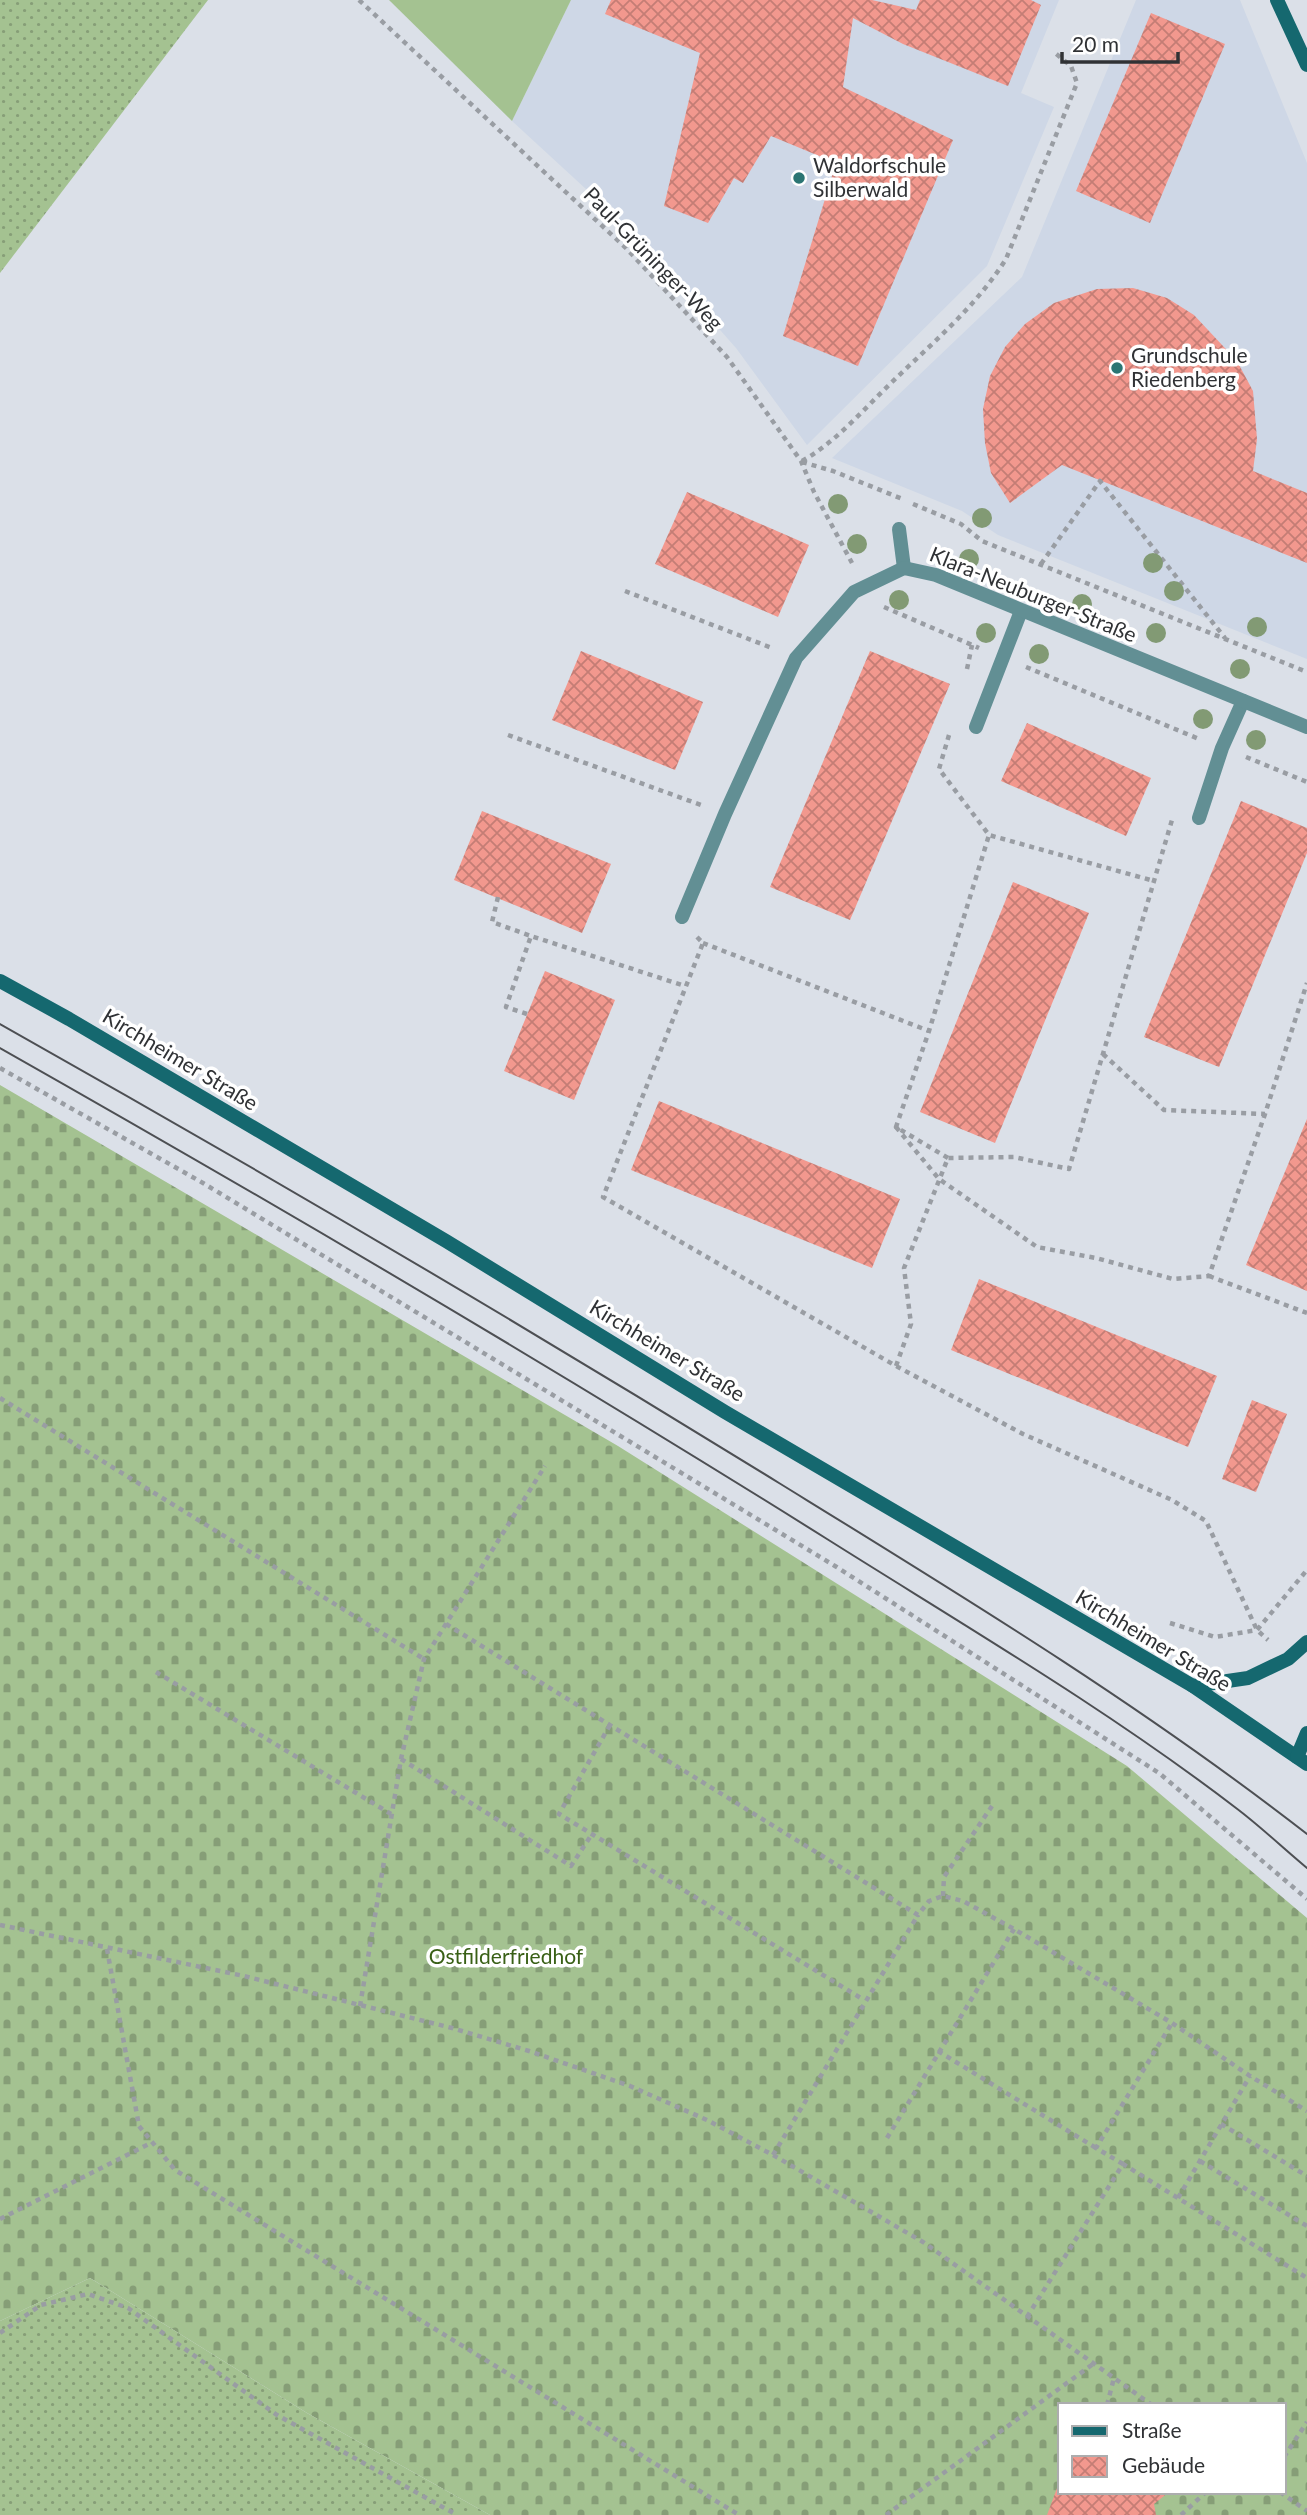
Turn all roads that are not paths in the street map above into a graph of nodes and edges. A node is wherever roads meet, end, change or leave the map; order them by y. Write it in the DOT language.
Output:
graph roads {
  1 [pos="1277,0"];
  2 [pos="1307,65"];
  3 [pos="900,529"];
  4 [pos="904,568"];
  5 [pos="1021,611"];
  6 [pos="1243,701"];
  7 [pos="976,727"];
  8 [pos="1307,727"];
  9 [pos="1199,818"];
  10 [pos="682,917"];
  11 [pos="0,981"];
  12 [pos="1307,1642"];
  13 [pos="1192,1686"];
  14 [pos="1307,1733"];
  15 [pos="1302,1761"];
  1 -- 2 [label="main road"];
  3 -- 4 [label="street"];
  4 -- 5 [label="street, Klara-Neuburger-Straße"];
  4 -- 10 [label="street, Klara-Neuburger-Straße"];
  5 -- 6 [label="street, Klara-Neuburger-Straße"];
  5 -- 7 [label="street"];
  6 -- 8 [label="street, Klara-Neuburger-Straße"];
  6 -- 9 [label="street"];
  11 -- 13 [label="main road, Kirchheimer Straße"];
  12 -- 13 [label="main road"];
  13 -- 15 [label="main road, Kirchheimer Straße"];
  14 -- 15 [label="main road"];
}
